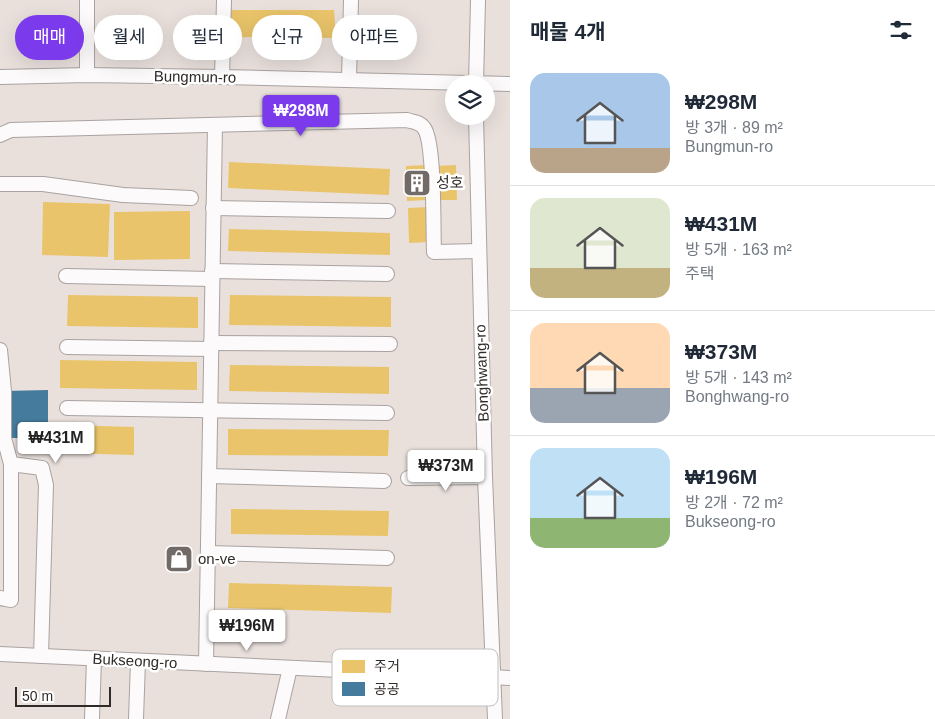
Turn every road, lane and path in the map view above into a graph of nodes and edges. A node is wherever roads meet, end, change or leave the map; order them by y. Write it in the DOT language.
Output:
graph roads {
  1 [pos="87,0"];
  2 [pos="224,0"];
  3 [pos="351,0"];
  4 [pos="478,0"];
  5 [pos="87,75"];
  6 [pos="476,75"];
  7 [pos="222,76"];
  8 [pos="0,78"];
  9 [pos="349,80"];
  10 [pos="445,82"];
  11 [pos="495,84"];
  12 [pos="510,84"];
  13 [pos="214,125"];
  14 [pos="476,125"];
  15 [pos="0,135"];
  16 [pos="0,184"];
  17 [pos="191,198"];
  18 [pos="213,208"];
  19 [pos="388,211"];
  20 [pos="479,251"];
  21 [pos="386,274"];
  22 [pos="212,275"];
  23 [pos="66,276"];
  24 [pos="390,344"];
  25 [pos="211,346"];
  26 [pos="67,347"];
  27 [pos="0,350"];
  28 [pos="67,408"];
  29 [pos="210,410"];
  30 [pos="386,412"];
  31 [pos="10,464"];
  32 [pos="209,476"];
  33 [pos="485,477"];
  34 [pos="408,478"];
  35 [pos="384,480"];
  36 [pos="208,553"];
  37 [pos="386,558"];
  38 [pos="0,598"];
  39 [pos="491,649"];
  40 [pos="0,654"];
  41 [pos="42,656"];
  42 [pos="94,659"];
  43 [pos="138,661"];
  44 [pos="206,664"];
  45 [pos="290,668"];
  46 [pos="332,670"];
  47 [pos="494,706"];
  48 [pos="92,719"];
  49 [pos="136,719"];
  50 [pos="278,719"];
  51 [pos="495,719"];
  1 -- 5 [label="street"];
  2 -- 7 [label="street"];
  3 -- 9 [label="street"];
  4 -- 6 [label="street"];
  5 -- 7 [label="street, Bungmun-ro"];
  5 -- 8 [label="street, Bungmun-ro"];
  7 -- 9 [label="street, Bungmun-ro"];
  9 -- 10 [label="street, Bungmun-ro"];
  11 -- 12 [label="street, Bungmun-ro"];
  13 -- 15 [label="street"];
  13 -- 18 [label="street"];
  13 -- 20 [label="street"];
  14 -- 20 [label="street, Bonghwang-ro"];
  16 -- 17 [label="street"];
  18 -- 19 [label="street"];
  18 -- 22 [label="street"];
  20 -- 33 [label="street, Bonghwang-ro"];
  21 -- 22 [label="street"];
  22 -- 23 [label="street"];
  22 -- 25 [label="street"];
  24 -- 25 [label="street"];
  25 -- 26 [label="street"];
  25 -- 29 [label="street"];
  27 -- 31 [label="street"];
  28 -- 29 [label="street"];
  29 -- 30 [label="street"];
  29 -- 32 [label="street"];
  31 -- 38 [label="street"];
  31 -- 41 [label="street"];
  32 -- 35 [label="street"];
  32 -- 36 [label="street"];
  33 -- 34 [label="street"];
  33 -- 39 [label="street, Bonghwang-ro"];
  36 -- 37 [label="street"];
  36 -- 44 [label="street"];
  40 -- 41 [label="street, Bukseong-ro"];
  41 -- 42 [label="street, Bukseong-ro"];
  42 -- 43 [label="street, Bukseong-ro"];
  42 -- 48 [label="street"];
  43 -- 44 [label="street, Bukseong-ro"];
  43 -- 49 [label="street"];
  44 -- 45 [label="street, Bukseong-ro"];
  45 -- 46 [label="street, Bukseong-ro"];
  45 -- 50 [label="street"];
  47 -- 51 [label="street, Bonghwang-ro"];
}
